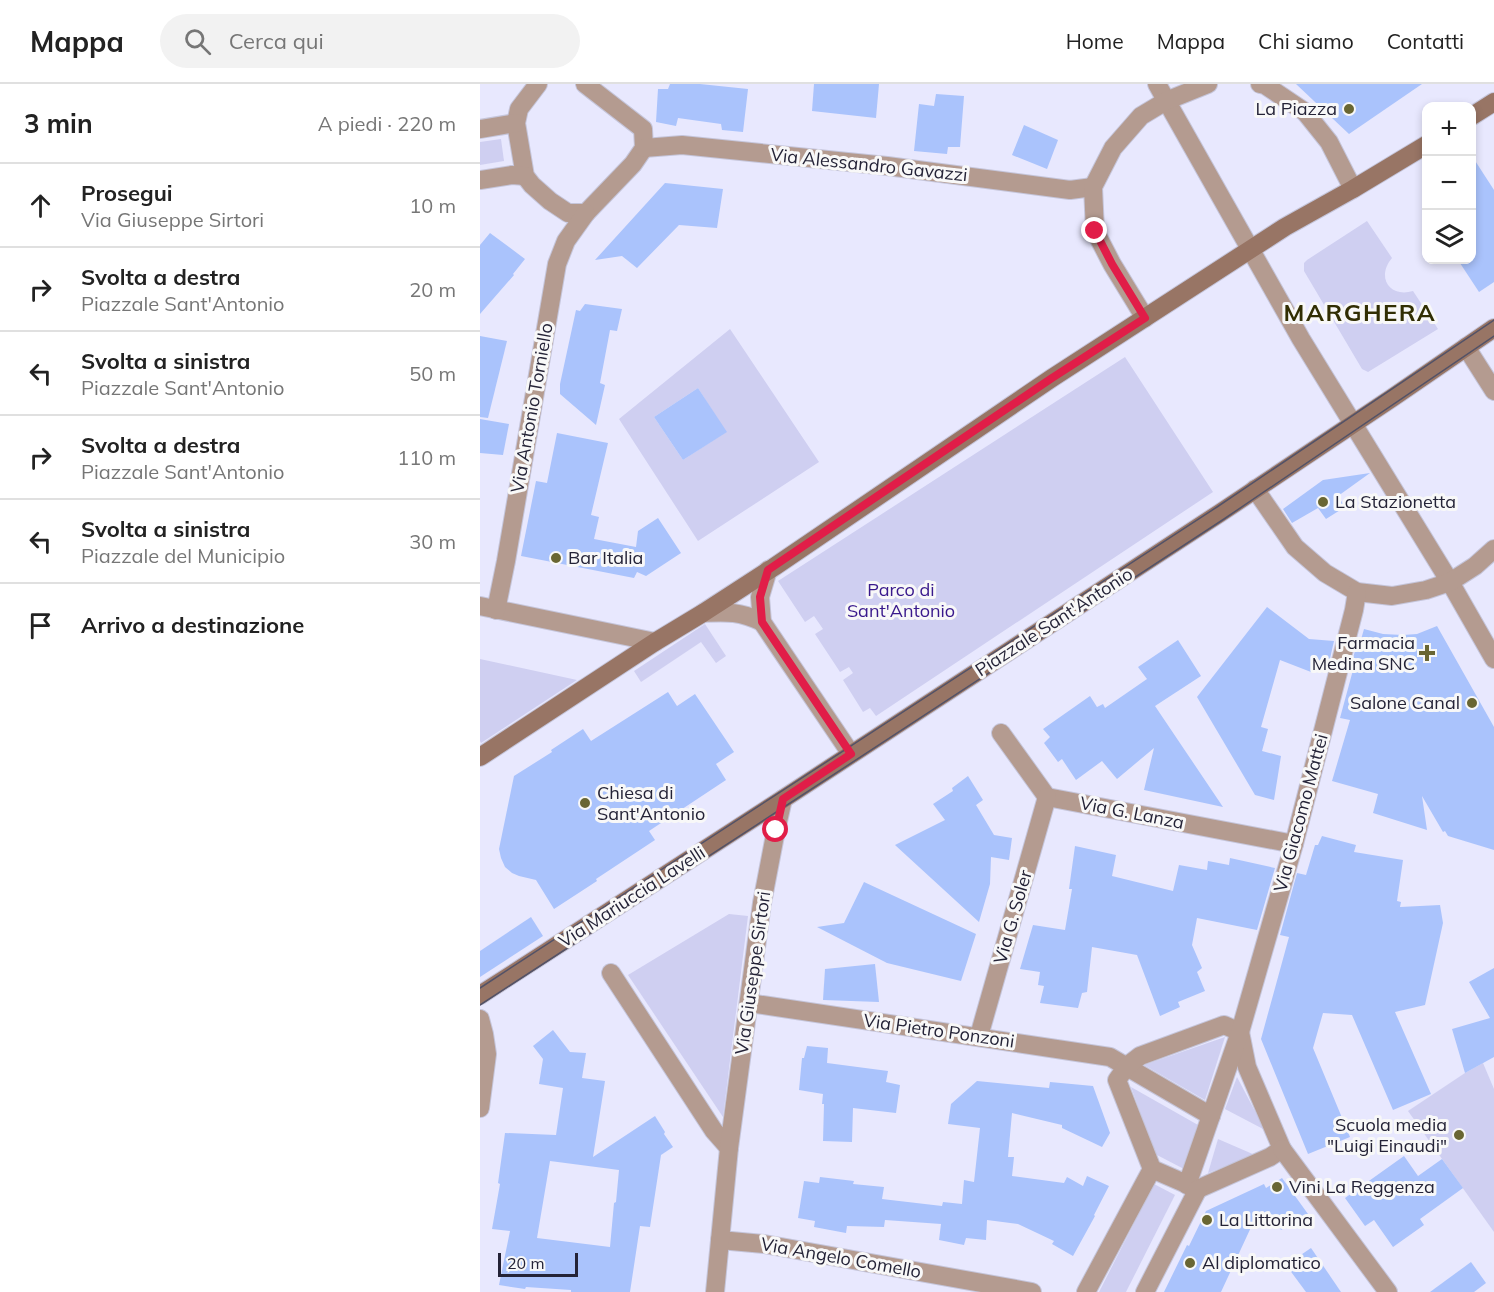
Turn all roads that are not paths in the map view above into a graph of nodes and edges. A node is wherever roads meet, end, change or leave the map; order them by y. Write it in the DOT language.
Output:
graph roads {
  1 [pos="538,84"];
  2 [pos="585,84"];
  3 [pos="1157,84"];
  4 [pos="1208,84"];
  5 [pos="1260,84"];
  6 [pos="1265,84"];
  7 [pos="1166,101"];
  8 [pos="1494,102"];
  9 [pos="1476,114"];
  10 [pos="516,123"];
  11 [pos="480,129"];
  12 [pos="1422,147"];
  13 [pos="644,148"];
  14 [pos="525,176"];
  15 [pos="480,180"];
  16 [pos="1093,187"];
  17 [pos="1353,189"];
  18 [pos="586,213"];
  19 [pos="1251,251"];
  20 [pos="1145,318"];
  21 [pos="1494,328"];
  22 [pos="1466,347"];
  23 [pos="1494,391"];
  24 [pos="1353,424"];
  25 [pos="1255,489"];
  26 [pos="1494,549"];
  27 [pos="768,570"];
  28 [pos="1450,582"];
  29 [pos="1357,592"];
  30 [pos="488,608"];
  31 [pos="703,613"];
  32 [pos="762,622"];
  33 [pos="655,642"];
  34 [pos="1494,659"];
  35 [pos="1001,733"];
  36 [pos="851,754"];
  37 [pos="480,757"];
  38 [pos="1047,797"];
  39 [pos="783,799"];
  40 [pos="1294,844"];
  41 [pos="611,973"];
  42 [pos="480,995"];
  43 [pos="749,1003"];
  44 [pos="480,1019"];
  45 [pos="1240,1032"];
  46 [pos="979,1036"];
  47 [pos="1127,1066"];
  48 [pos="480,1108"];
  49 [pos="1211,1116"];
  50 [pos="729,1148"];
  51 [pos="1282,1149"];
  52 [pos="1152,1169"];
  53 [pos="1192,1187"];
  54 [pos="720,1240"];
  55 [pos="715,1292"];
  56 [pos="1032,1292"];
  57 [pos="1086,1292"];
  58 [pos="1145,1292"];
  59 [pos="1388,1292"];
  1 -- 10 [label="street"];
  2 -- 13 [label="street"];
  3 -- 7 [label="street"];
  4 -- 7 [label="street"];
  5 -- 6 [label="street"];
  6 -- 17 [label="street"];
  7 -- 16 [label="street"];
  7 -- 19 [label="street"];
  8 -- 9 [label="street"];
  10 -- 11 [label="street"];
  10 -- 14 [label="street"];
  12 -- 17 [label="street"];
  13 -- 16 [label="street, Via Alessandro Gavazzi"];
  13 -- 18 [label="street, Via Antonio Torniello"];
  14 -- 15 [label="street"];
  14 -- 18 [label="street"];
  16 -- 20 [label="street"];
  17 -- 19 [label="street"];
  18 -- 30 [label="street, Via Antonio Torniello"];
  19 -- 20 [label="street"];
  19 -- 24 [label="street"];
  20 -- 27 [label="street"];
  21 -- 22 [label="street, Piazzale Sant'Antonio"];
  22 -- 23 [label="street"];
  22 -- 24 [label="street, Piazzale Sant'Antonio"];
  24 -- 25 [label="street, Piazzale Sant'Antonio"];
  24 -- 28 [label="street"];
  25 -- 29 [label="street"];
  25 -- 36 [label="street, Piazzale Sant'Antonio"];
  26 -- 28 [label="street"];
  27 -- 31 [label="street"];
  27 -- 32 [label="street"];
  28 -- 29 [label="street"];
  28 -- 34 [label="street"];
  29 -- 40 [label="street, Via Giacomo Mattei"];
  30 -- 33 [label="street"];
  31 -- 32 [label="street"];
  31 -- 33 [label="street"];
  32 -- 36 [label="street"];
  33 -- 37 [label="street"];
  35 -- 38 [label="street"];
  36 -- 39 [label="street, Piazzale Sant'Antonio"];
  38 -- 40 [label="street, Via G. Lanza"];
  38 -- 46 [label="street, Via G. Soler"];
  39 -- 42 [label="street, Via Mariuccia Lavelli"];
  39 -- 43 [label="street, Via Giuseppe Sirtori"];
  40 -- 45 [label="street, Via Giacomo Mattei"];
  41 -- 50 [label="street"];
  43 -- 46 [label="street, Via Pietro Ponzoni"];
  43 -- 50 [label="street, Via Giuseppe Sirtori"];
  44 -- 48 [label="street"];
  45 -- 47 [label="street"];
  45 -- 49 [label="street, Via Giacomo Mattei"];
  45 -- 51 [label="street"];
  46 -- 47 [label="street, Via Pietro Ponzoni"];
  47 -- 49 [label="street, Via Pietro Ponzoni"];
  47 -- 52 [label="street"];
  49 -- 53 [label="street, Via Giacomo Mattei"];
  50 -- 54 [label="street, Via Giuseppe Sirtori"];
  51 -- 53 [label="street"];
  51 -- 59 [label="street"];
  52 -- 53 [label="street"];
  52 -- 57 [label="street"];
  53 -- 58 [label="street, Via Giacomo Mattei"];
  54 -- 55 [label="street, Via Giuseppe Sirtori"];
  54 -- 56 [label="street, Via Angelo Comello"];
}
